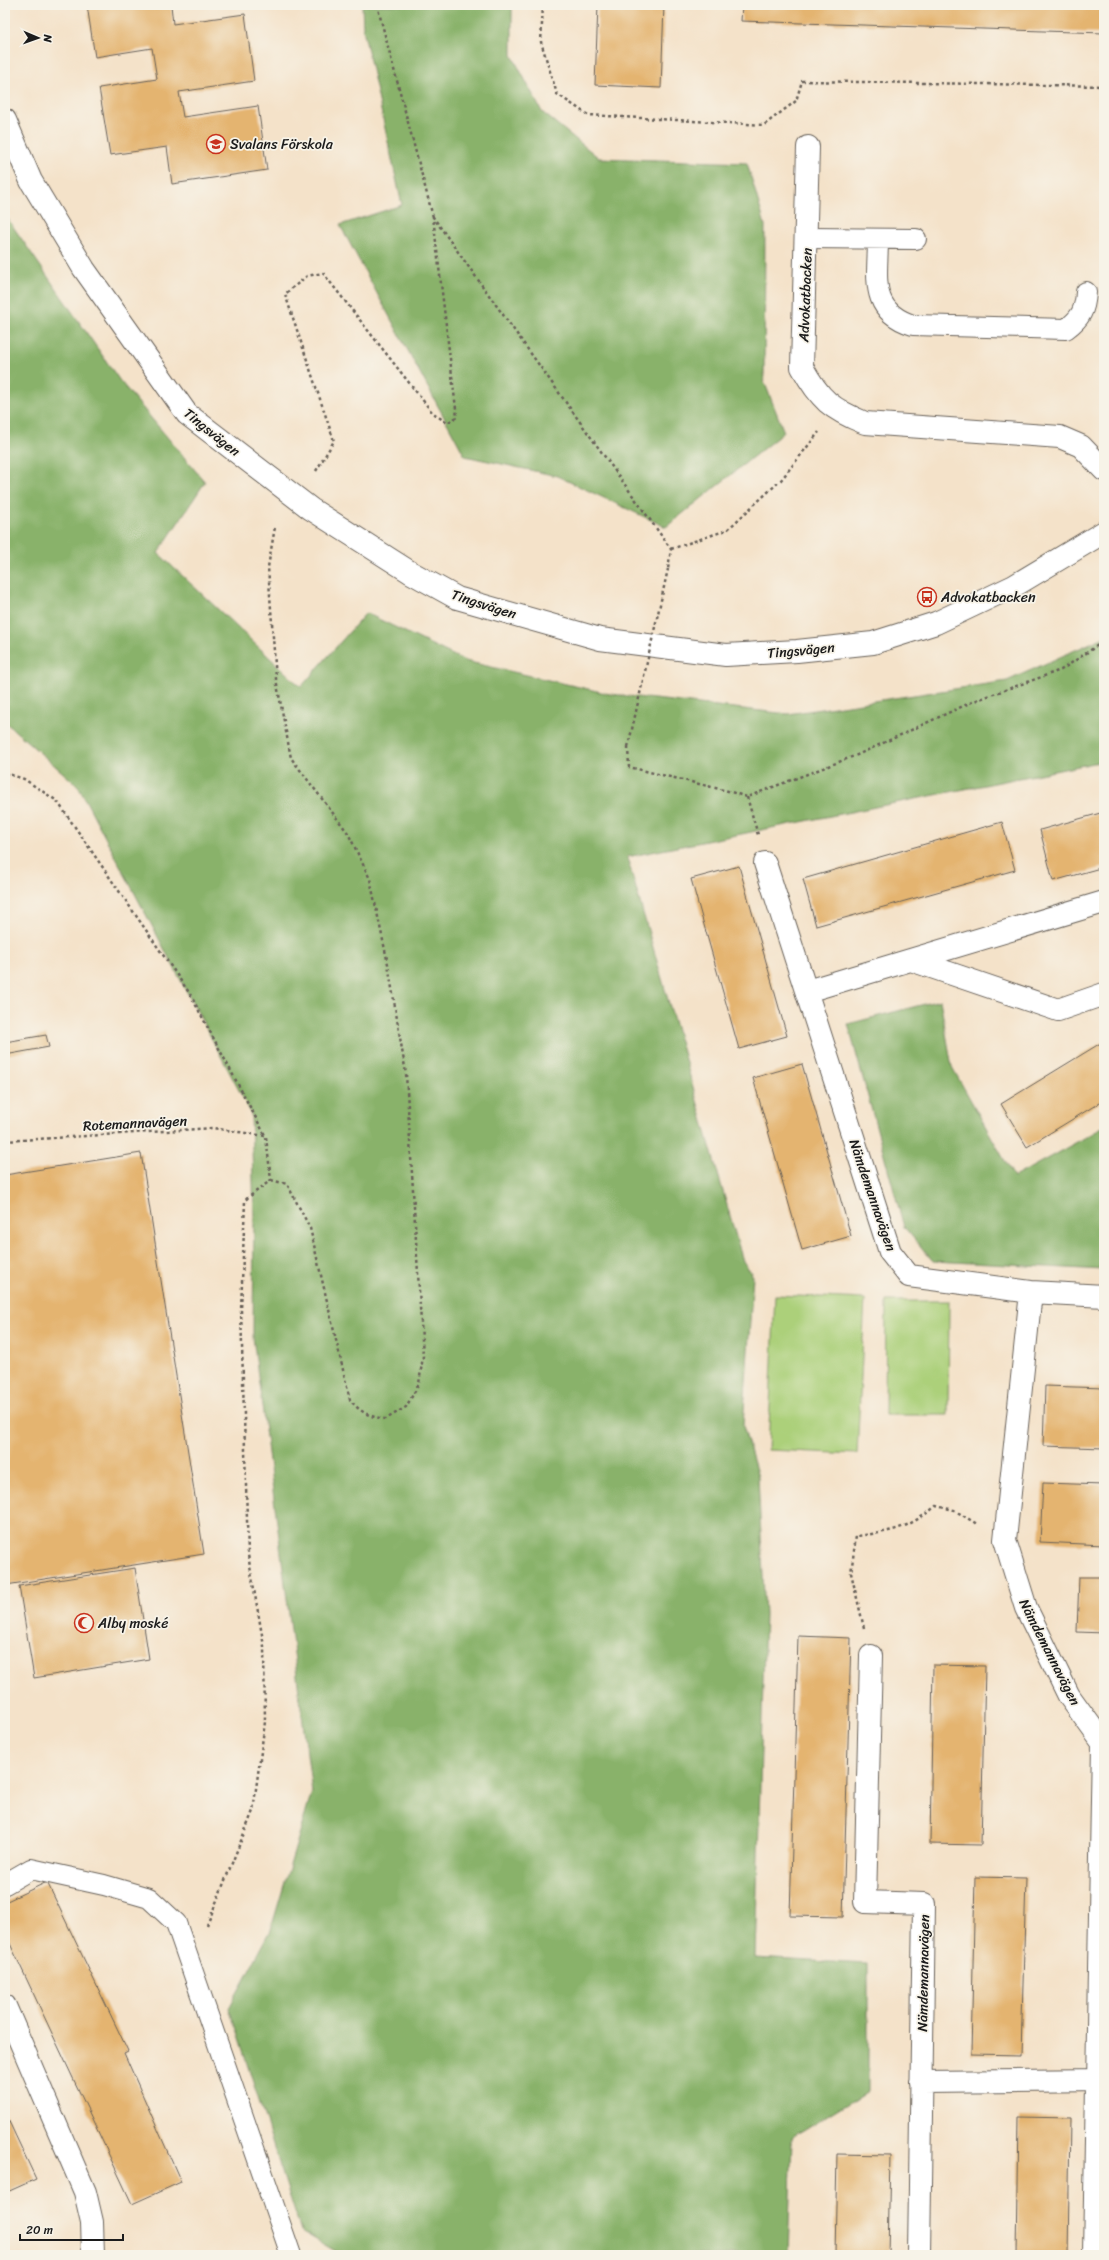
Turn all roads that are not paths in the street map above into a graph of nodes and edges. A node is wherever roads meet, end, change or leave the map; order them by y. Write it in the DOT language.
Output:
graph roads {
  1 [pos="5,120"];
  2 [pos="808,147"];
  3 [pos="807,238"];
  4 [pos="878,239"];
  5 [pos="916,239"];
  6 [pos="1086,292"];
  7 [pos="1104,470"];
  8 [pos="1104,532"];
  9 [pos="765,863"];
  10 [pos="1104,902"];
  11 [pos="911,960"];
  12 [pos="807,991"];
  13 [pos="1104,994"];
  14 [pos="1032,1292"];
  15 [pos="1104,1296"];
  16 [pos="871,1656"];
  17 [pos="5,1884"];
  18 [pos="5,2006"];
  19 [pos="1100,2080"];
  20 [pos="921,2082"];
  21 [pos="93,2255"];
  22 [pos="291,2255"];
  23 [pos="919,2255"];
  24 [pos="1094,2255"];
  1 -- 8 [label="street, Tingsvägen"];
  2 -- 3 [label="street, Advokatbacken"];
  3 -- 4 [label="lane"];
  3 -- 7 [label="street, Advokatbacken"];
  4 -- 5 [label="lane"];
  4 -- 6 [label="lane"];
  9 -- 12 [label="street, Nämdemannavägen"];
  10 -- 11 [label="street"];
  11 -- 12 [label="street"];
  11 -- 13 [label="street"];
  12 -- 14 [label="street, Nämdemannavägen"];
  14 -- 15 [label="street, Nämdemannavägen"];
  14 -- 19 [label="street, Nämdemannavägen"];
  16 -- 20 [label="street, Nämdemannavägen"];
  17 -- 22 [label="lane"];
  18 -- 21 [label="street"];
  19 -- 20 [label="street"];
  19 -- 24 [label="street, Nämdemannavägen"];
  20 -- 23 [label="street, Nämdemannavägen"];
}
